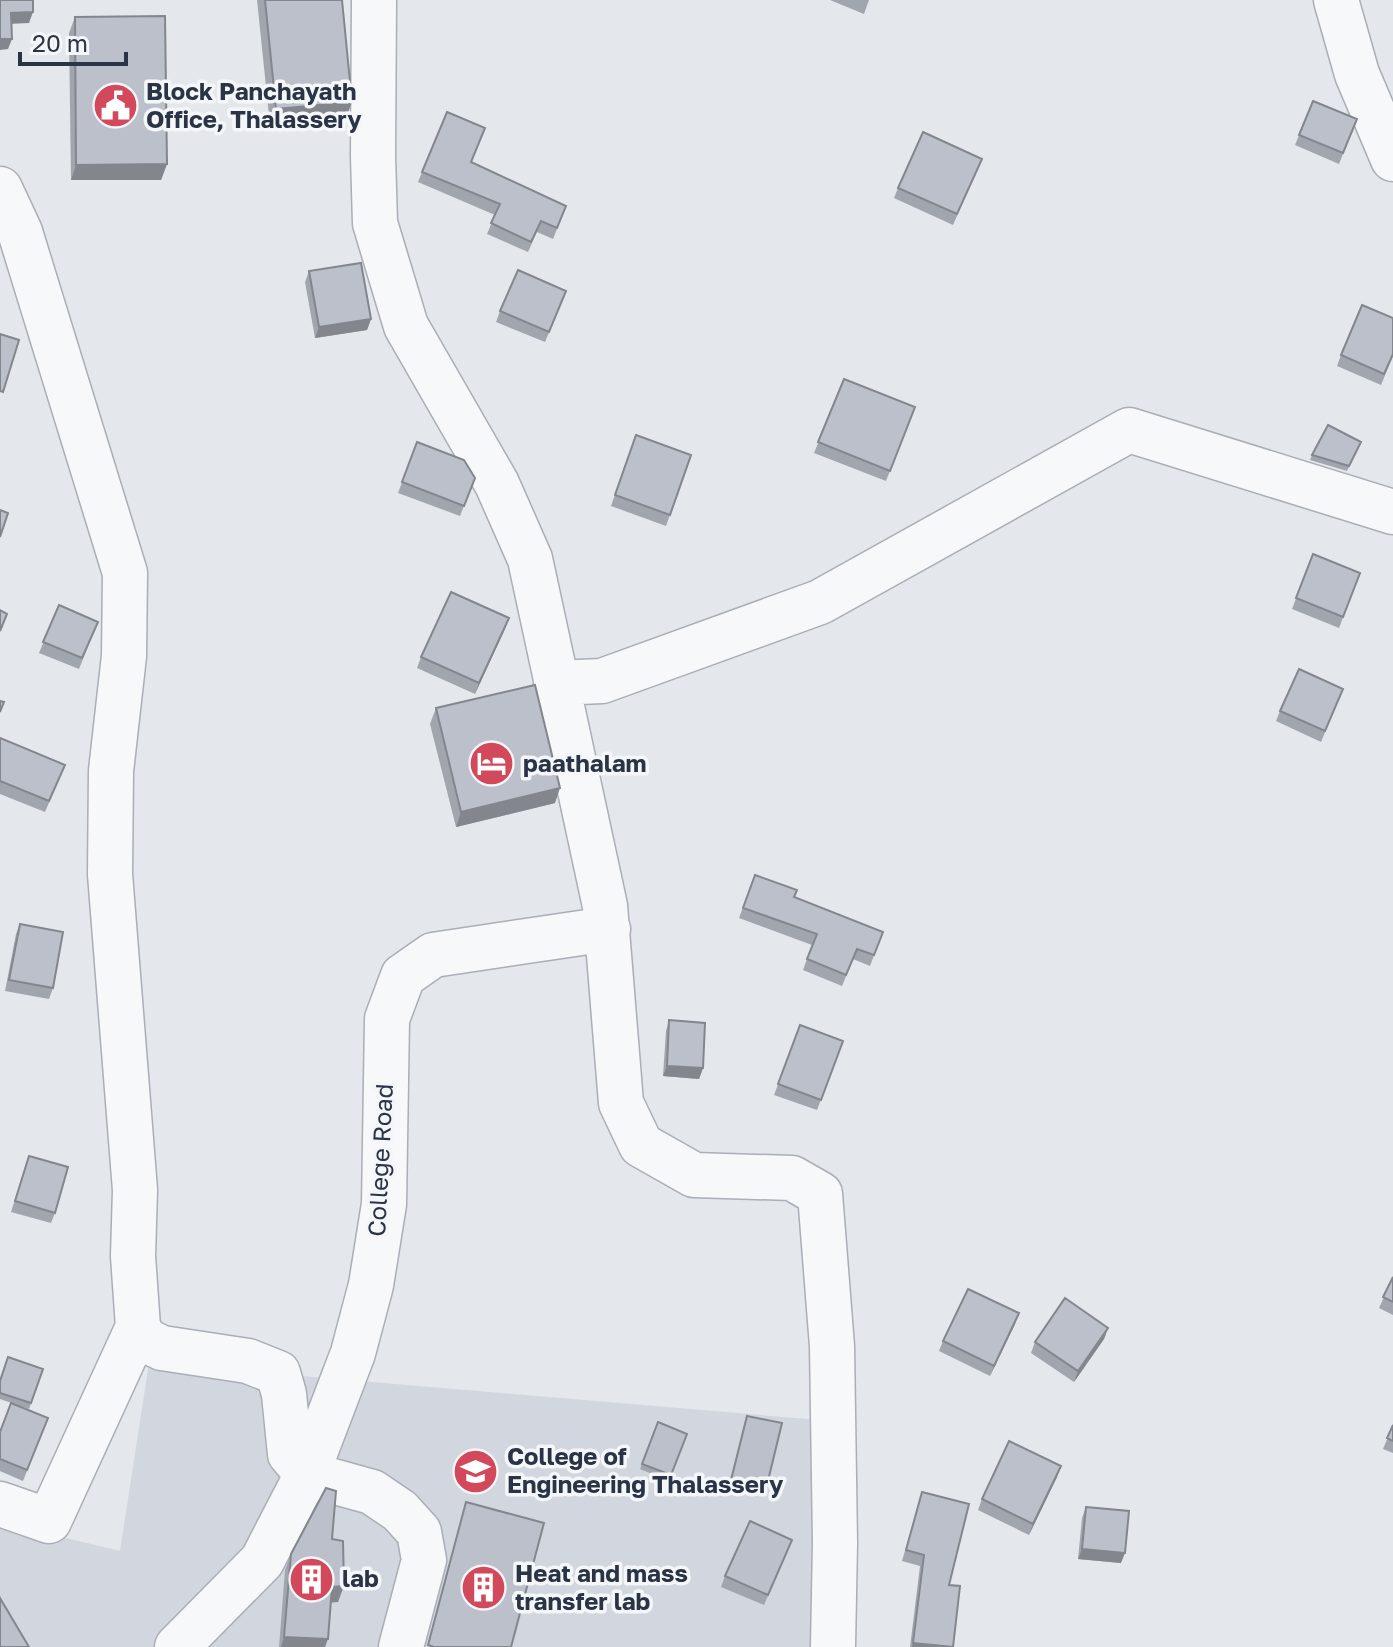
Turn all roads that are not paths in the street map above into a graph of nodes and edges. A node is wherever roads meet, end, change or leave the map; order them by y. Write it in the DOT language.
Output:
graph roads {
  1 [pos="374,0"];
  2 [pos="1336,0"];
  3 [pos="1393,159"];
  4 [pos="0,189"];
  5 [pos="1393,512"];
  6 [pos="556,683"];
  7 [pos="608,929"];
  8 [pos="138,1327"];
  9 [pos="307,1474"];
  10 [pos="0,1504"];
  11 [pos="177,1647"];
  12 [pos="401,1647"];
  13 [pos="833,1647"];
  1 -- 6 [label="street"];
  2 -- 3 [label="street"];
  4 -- 8 [label="street"];
  5 -- 6 [label="street"];
  6 -- 7 [label="street"];
  7 -- 9 [label="street, College Road"];
  7 -- 13 [label="street"];
  8 -- 9 [label="street"];
  8 -- 10 [label="street"];
  9 -- 11 [label="street, College Road"];
  9 -- 12 [label="street"];
}
